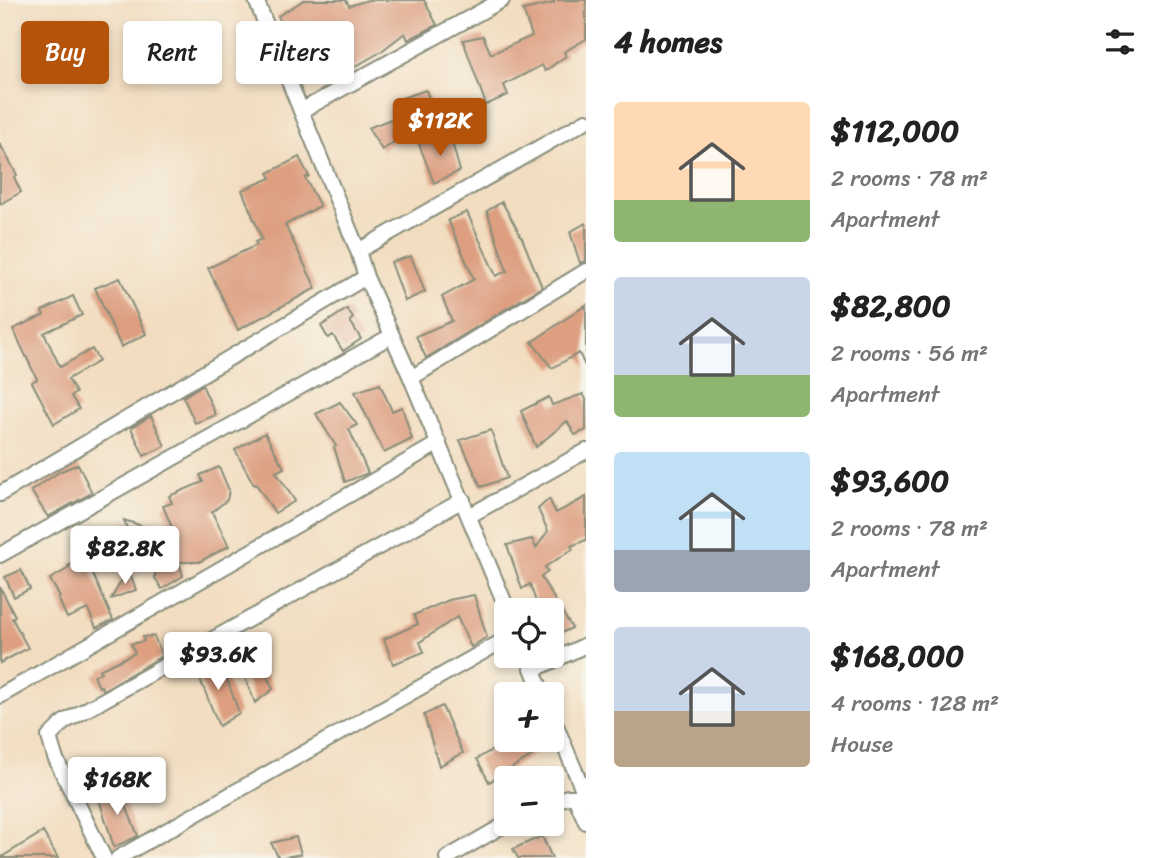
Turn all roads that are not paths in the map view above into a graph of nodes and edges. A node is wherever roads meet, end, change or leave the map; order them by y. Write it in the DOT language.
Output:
graph roads {
  1 [pos="256,0"];
  2 [pos="502,0"];
  3 [pos="301,111"];
  4 [pos="586,121"];
  5 [pos="358,251"];
  6 [pos="586,271"];
  7 [pos="366,277"];
  8 [pos="391,336"];
  9 [pos="411,378"];
  10 [pos="439,443"];
  11 [pos="586,451"];
  12 [pos="0,494"];
  13 [pos="463,500"];
  14 [pos="469,516"];
  15 [pos="0,555"];
  16 [pos="503,598"];
  17 [pos="586,645"];
  18 [pos="494,646"];
  19 [pos="564,652"];
  20 [pos="0,696"];
  21 [pos="564,749"];
  22 [pos="582,797"];
  23 [pos="564,800"];
  24 [pos="586,822"];
  25 [pos="494,831"];
  26 [pos="104,858"];
  27 [pos="118,858"];
  28 [pos="447,858"];
  1 -- 3 [label="street"];
  2 -- 3 [label="street"];
  3 -- 5 [label="street"];
  4 -- 5 [label="street"];
  5 -- 7 [label="street"];
  6 -- 9 [label="street"];
  7 -- 8 [label="street"];
  7 -- 12 [label="street"];
  8 -- 9 [label="street"];
  8 -- 15 [label="street"];
  9 -- 10 [label="street"];
  10 -- 13 [label="street"];
  10 -- 20 [label="street"];
  11 -- 14 [label="street"];
  13 -- 14 [label="street"];
  13 -- 26 [label="street"];
  14 -- 16 [label="street"];
  17 -- 19 [label="street"];
  18 -- 27 [label="street"];
  21 -- 22 [label="street"];
  22 -- 23 [label="street"];
  22 -- 24 [label="street"];
  25 -- 28 [label="street"];
}
